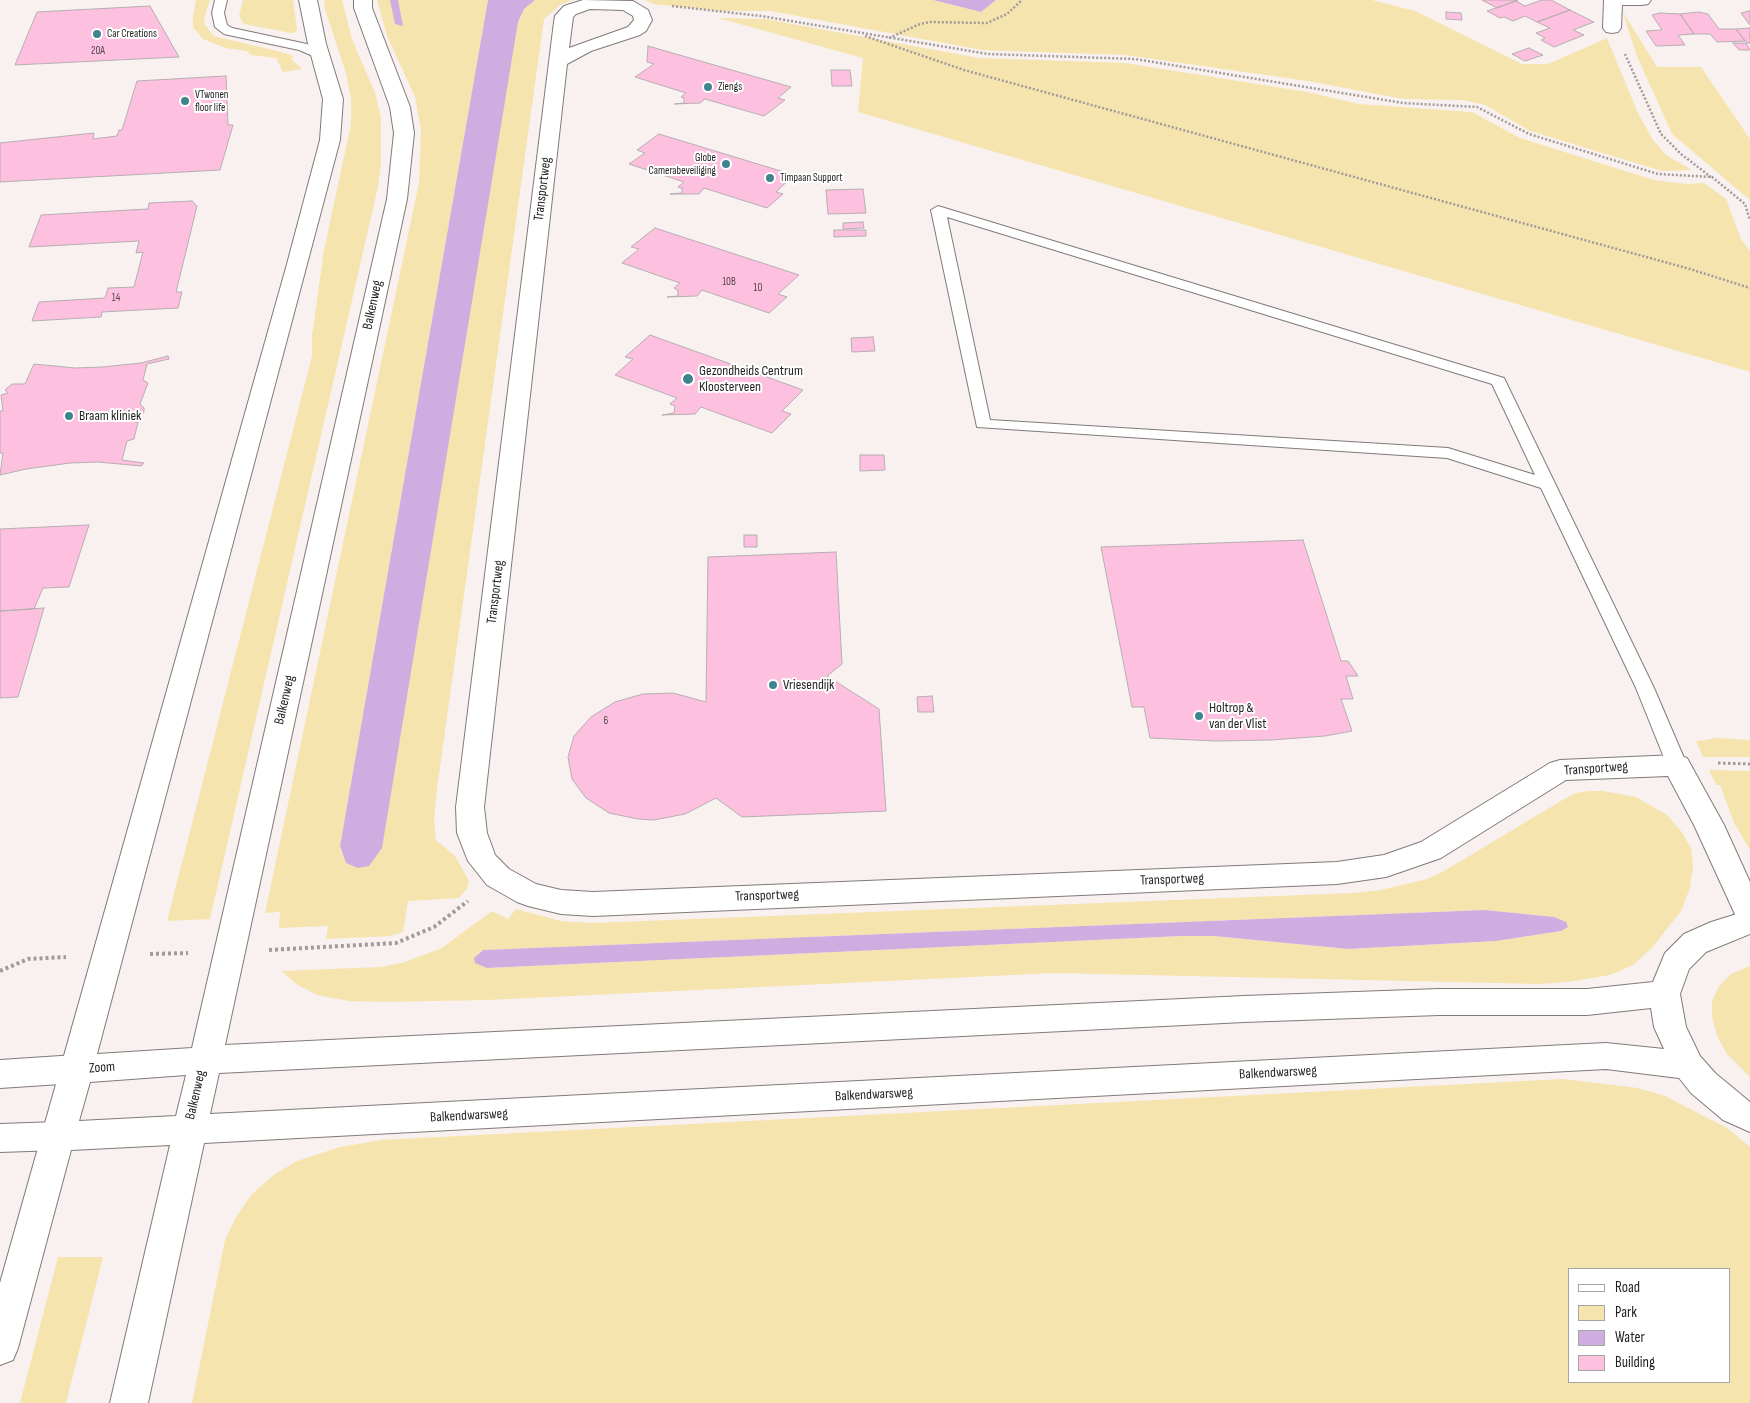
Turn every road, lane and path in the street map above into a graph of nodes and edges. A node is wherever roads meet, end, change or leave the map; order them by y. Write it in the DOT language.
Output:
graph roads {
  1 [pos="221,0"];
  2 [pos="308,0"];
  3 [pos="363,0"];
  4 [pos="1022,0"];
  5 [pos="1614,0"];
  6 [pos="1642,0"];
  7 [pos="672,6"];
  8 [pos="1612,28"];
  9 [pos="863,34"];
  10 [pos="261,38"];
  11 [pos="889,38"];
  12 [pos="320,54"];
  13 [pos="559,61"];
  14 [pos="1712,177"];
  15 [pos="1750,220"];
  16 [pos="1750,288"];
  17 [pos="1548,484"];
  18 [pos="1677,764"];
  19 [pos="1750,915"];
  20 [pos="1750,922"];
  21 [pos="1664,994"];
  22 [pos="204,1060"];
  23 [pos="1688,1065"];
  24 [pos="76,1069"];
  25 [pos="0,1074"];
  26 [pos="1750,1118"];
  27 [pos="188,1131"];
  28 [pos="58,1136"];
  29 [pos="0,1138"];
  30 [pos="0,1348"];
  31 [pos="129,1403"];
  1 -- 10 [label="lane"];
  2 -- 12 [label="main road"];
  3 -- 22 [label="main road, Balkenweg"];
  4 -- 11 [label="path"];
  5 -- 6 [label="main road"];
  5 -- 8 [label="main road"];
  7 -- 9 [label="path"];
  8 -- 14 [label="path"];
  9 -- 11 [label="path"];
  9 -- 16 [label="path"];
  10 -- 12 [label="lane"];
  11 -- 14 [label="path"];
  12 -- 24 [label="main road"];
  13 -- 13 [label="main road, Transportweg"];
  13 -- 18 [label="main road, Transportweg"];
  14 -- 15 [label="path"];
  17 -- 17 [label="lane"];
  17 -- 18 [label="lane"];
  18 -- 19 [label="main road"];
  20 -- 21 [label="main road"];
  21 -- 22 [label="main road"];
  21 -- 23 [label="main road"];
  22 -- 24 [label="main road, Zoom"];
  22 -- 27 [label="main road, Balkenweg"];
  23 -- 26 [label="main road"];
  23 -- 27 [label="main road, Balkendwarsweg"];
  24 -- 25 [label="main road, Zoom"];
  24 -- 28 [label="main road"];
  27 -- 28 [label="main road, Balkendwarsweg"];
  27 -- 31 [label="main road, Balkenweg"];
  28 -- 29 [label="main road"];
  28 -- 30 [label="main road"];
}
